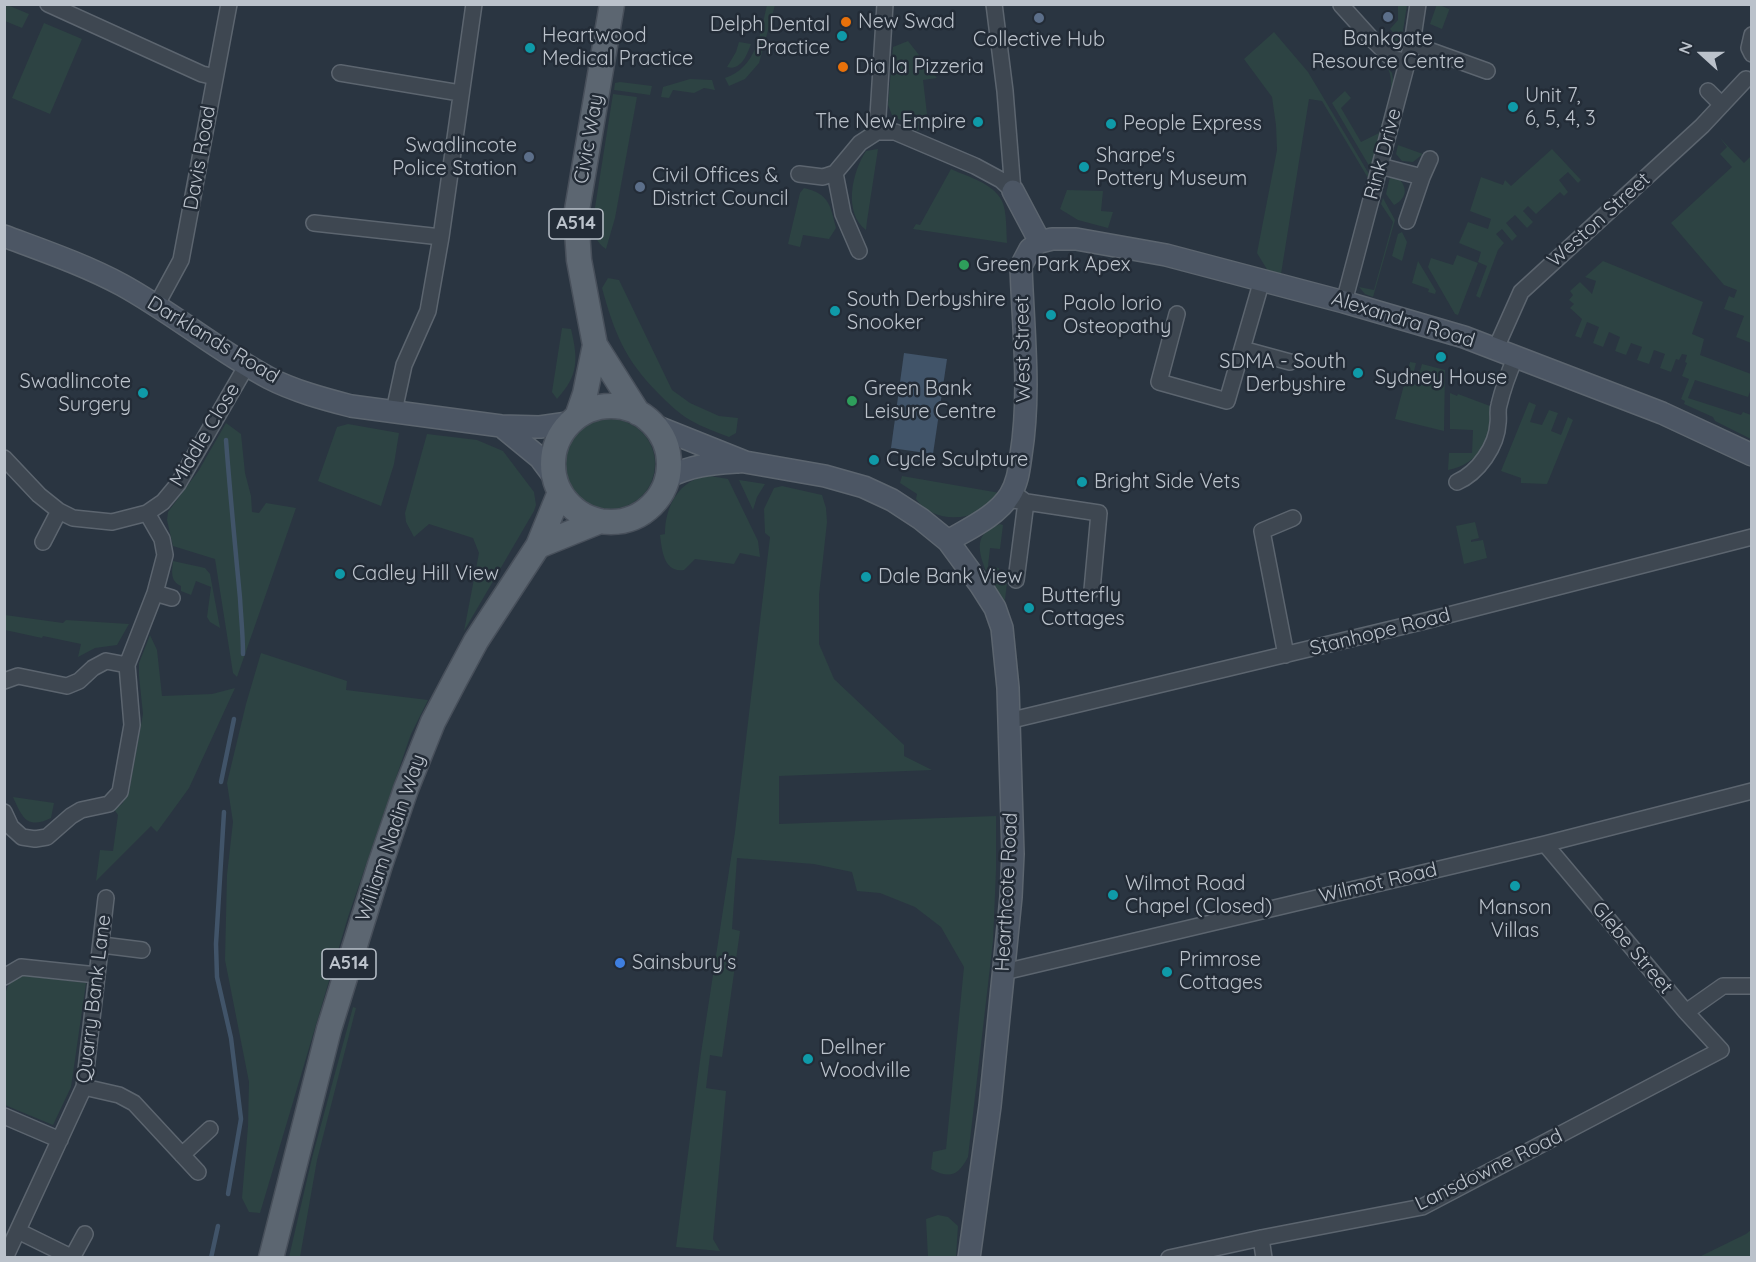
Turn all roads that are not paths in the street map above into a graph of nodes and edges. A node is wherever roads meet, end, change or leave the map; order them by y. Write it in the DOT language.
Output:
graph roads {
  1 [pos="229,4"];
  2 [pos="474,4"];
  3 [pos="612,4"];
  4 [pos="885,4"];
  5 [pos="994,4"];
  6 [pos="1418,4"];
  7 [pos="52,5"];
  8 [pos="1341,5"];
  9 [pos="1412,44"];
  10 [pos="1408,61"];
  11 [pos="1487,71"];
  12 [pos="340,73"];
  13 [pos="214,76"];
  14 [pos="1746,79"];
  15 [pos="1708,91"];
  16 [pos="460,93"];
  17 [pos="1722,105"];
  18 [pos="877,132"];
  19 [pos="1430,159"];
  20 [pos="1380,166"];
  21 [pos="835,173"];
  22 [pos="799,174"];
  23 [pos="1422,177"];
  24 [pos="1013,191"];
  25 [pos="1407,221"];
  26 [pos="314,223"];
  27 [pos="4,236"];
  28 [pos="441,237"];
  29 [pos="1040,242"];
  30 [pos="859,251"];
  31 [pos="1262,280"];
  32 [pos="1344,302"];
  33 [pos="156,306"];
  34 [pos="1177,314"];
  35 [pos="595,345"];
  36 [pos="1496,348"];
  37 [pos="1242,349"];
  38 [pos="1516,356"];
  39 [pos="1290,362"];
  40 [pos="247,365"];
  41 [pos="394,411"];
  42 [pos="573,420"];
  43 [pos="647,420"];
  44 [pos="501,426"];
  45 [pos="1752,455"];
  46 [pos="4,458"];
  47 [pos="745,462"];
  48 [pos="666,478"];
  49 [pos="1457,482"];
  50 [pos="557,485"];
  51 [pos="1015,497"];
  52 [pos="59,511"];
  53 [pos="147,513"];
  54 [pos="1293,518"];
  55 [pos="600,521"];
  56 [pos="1752,537"];
  57 [pos="948,541"];
  58 [pos="43,542"];
  59 [pos="538,546"];
  60 [pos="1016,580"];
  61 [pos="1092,590"];
  62 [pos="155,593"];
  63 [pos="172,598"];
  64 [pos="1286,655"];
  65 [pos="128,665"];
  66 [pos="4,681"];
  67 [pos="1008,721"];
  68 [pos="1752,791"];
  69 [pos="4,812"];
  70 [pos="1545,844"];
  71 [pos="106,898"];
  72 [pos="102,945"];
  73 [pos="142,950"];
  74 [pos="1004,972"];
  75 [pos="97,975"];
  76 [pos="4,977"];
  77 [pos="1752,986"];
  78 [pos="1686,1012"];
  79 [pos="1721,1050"];
  80 [pos="84,1087"];
  81 [pos="4,1116"];
  82 [pos="210,1129"];
  83 [pos="60,1140"];
  84 [pos="182,1155"];
  85 [pos="198,1172"];
  86 [pos="18,1230"];
  87 [pos="85,1234"];
  88 [pos="1261,1238"];
  89 [pos="6,1257"];
  90 [pos="73,1257"];
  91 [pos="271,1257"];
  92 [pos="969,1257"];
  93 [pos="1169,1257"];
  94 [pos="1264,1257"];
  1 -- 13 [label="street, Davis Road"];
  2 -- 16 [label="street"];
  3 -- 35 [label="main road, Civic Way / A514"];
  4 -- 18 [label="street"];
  5 -- 24 [label="street"];
  6 -- 9 [label="street, Rink Drive"];
  7 -- 13 [label="street"];
  8 -- 10 [label="street"];
  9 -- 10 [label="street, Rink Drive"];
  9 -- 11 [label="street"];
  10 -- 20 [label="street, Rink Drive"];
  12 -- 16 [label="street"];
  13 -- 33 [label="street, Davis Road"];
  14 -- 17 [label="street, Weston Street"];
  15 -- 17 [label="street"];
  16 -- 28 [label="street"];
  17 -- 36 [label="street, Weston Street"];
  18 -- 21 [label="street"];
  18 -- 24 [label="street"];
  19 -- 23 [label="street"];
  20 -- 23 [label="street"];
  20 -- 32 [label="street, Rink Drive"];
  21 -- 22 [label="street"];
  21 -- 30 [label="street"];
  23 -- 25 [label="street"];
  24 -- 29 [label="street"];
  26 -- 28 [label="street"];
  27 -- 33 [label="street, Darklands Road"];
  28 -- 41 [label="street"];
  29 -- 31 [label="street, Alexandra Road"];
  29 -- 51 [label="street, West Street"];
  31 -- 32 [label="street, Alexandra Road"];
  31 -- 37 [label="street"];
  32 -- 36 [label="street, Alexandra Road"];
  33 -- 40 [label="street, Darklands Road"];
  34 -- 37 [label="street"];
  35 -- 42 [label="main road, Civic Way / A514"];
  35 -- 43 [label="main road, Civic Way / A514"];
  36 -- 38 [label="street, Alexandra Road"];
  37 -- 39 [label="street"];
  38 -- 45 [label="street, Alexandra Road"];
  38 -- 49 [label="street"];
  40 -- 41 [label="street, Darklands Road"];
  40 -- 53 [label="street, Middle Close"];
  41 -- 44 [label="street, Darklands Road"];
  42 -- 43 [label="main road"];
  42 -- 44 [label="street, Darklands Road"];
  42 -- 50 [label="main road"];
  43 -- 47 [label="street"];
  43 -- 48 [label="main road"];
  44 -- 50 [label="street"];
  46 -- 52 [label="street, Middle Close"];
  47 -- 48 [label="street"];
  47 -- 57 [label="street"];
  48 -- 55 [label="main road"];
  50 -- 55 [label="main road"];
  50 -- 59 [label="main road, William Nadin Way / A514"];
  51 -- 57 [label="street"];
  51 -- 60 [label="street, West Street"];
  51 -- 61 [label="street"];
  52 -- 53 [label="street, Middle Close"];
  52 -- 58 [label="street"];
  53 -- 62 [label="street"];
  54 -- 64 [label="street"];
  55 -- 59 [label="main road"];
  56 -- 64 [label="street, Stanhope Road"];
  57 -- 67 [label="street, Hearthcote Road"];
  59 -- 91 [label="main road, William Nadin Way / A514"];
  62 -- 63 [label="street"];
  62 -- 65 [label="street"];
  64 -- 67 [label="street, Stanhope Road"];
  65 -- 66 [label="street"];
  65 -- 69 [label="street"];
  67 -- 74 [label="street, Hearthcote Road"];
  68 -- 70 [label="street, Wilmot Road"];
  70 -- 74 [label="street, Wilmot Road"];
  70 -- 78 [label="street, Glebe Street"];
  71 -- 72 [label="street, Quarry Bank Lane"];
  72 -- 73 [label="street"];
  72 -- 75 [label="street, Quarry Bank Lane"];
  74 -- 92 [label="street, Hearthcote Road"];
  75 -- 76 [label="street"];
  75 -- 80 [label="street, Quarry Bank Lane"];
  77 -- 78 [label="street"];
  78 -- 79 [label="street, Glebe Street"];
  79 -- 88 [label="street, Lansdowne Road"];
  80 -- 83 [label="street, Quarry Bank Lane"];
  80 -- 84 [label="street"];
  81 -- 83 [label="street"];
  82 -- 84 [label="street"];
  83 -- 86 [label="street, Quarry Bank Lane"];
  84 -- 85 [label="street"];
  86 -- 89 [label="street, Quarry Bank Lane"];
  86 -- 90 [label="street"];
  87 -- 90 [label="street"];
  88 -- 93 [label="street, Lansdowne Road"];
  88 -- 94 [label="street"];
}
